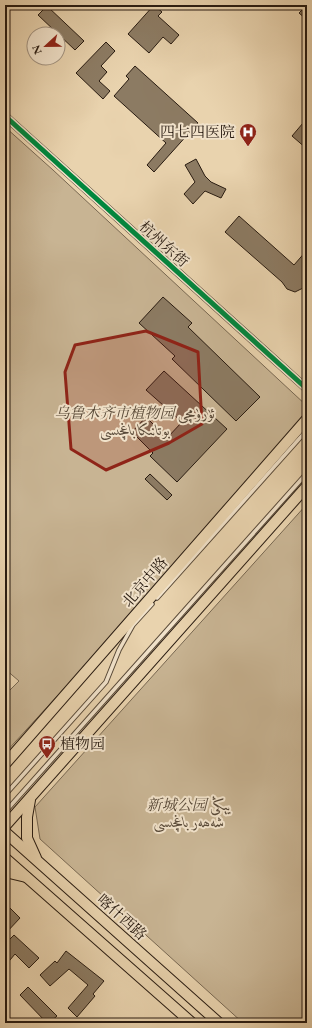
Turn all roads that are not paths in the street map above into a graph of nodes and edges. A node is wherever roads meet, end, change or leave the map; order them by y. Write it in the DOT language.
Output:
graph roads {
  1 [pos="5,116"];
  2 [pos="307,389"];
  3 [pos="307,419"];
  4 [pos="307,430"];
  5 [pos="307,473"];
  6 [pos="307,486"];
  7 [pos="5,764"];
  8 [pos="5,795"];
  9 [pos="30,800"];
  10 [pos="5,812"];
  11 [pos="5,826"];
  12 [pos="5,832"];
  13 [pos="5,858"];
  14 [pos="38,862"];
  15 [pos="5,872"];
  16 [pos="28,877"];
  17 [pos="180,1019"];
  18 [pos="192,1023"];
  19 [pos="219,1023"];
  1 -- 2 [label="street, 杭州东街"];
  3 -- 7 [label="main road, 北京中路"];
  4 -- 8 [label="lane"];
  5 -- 10 [label="lane"];
  6 -- 9 [label="main road"];
  9 -- 11 [label="main road"];
  9 -- 14 [label="main road"];
  12 -- 14 [label="main road, 喀什西路"];
  13 -- 16 [label="main road"];
  14 -- 19 [label="main road, 喀什西路"];
  15 -- 16 [label="main road"];
  16 -- 17 [label="main road"];
  17 -- 18 [label="main road"];
}
